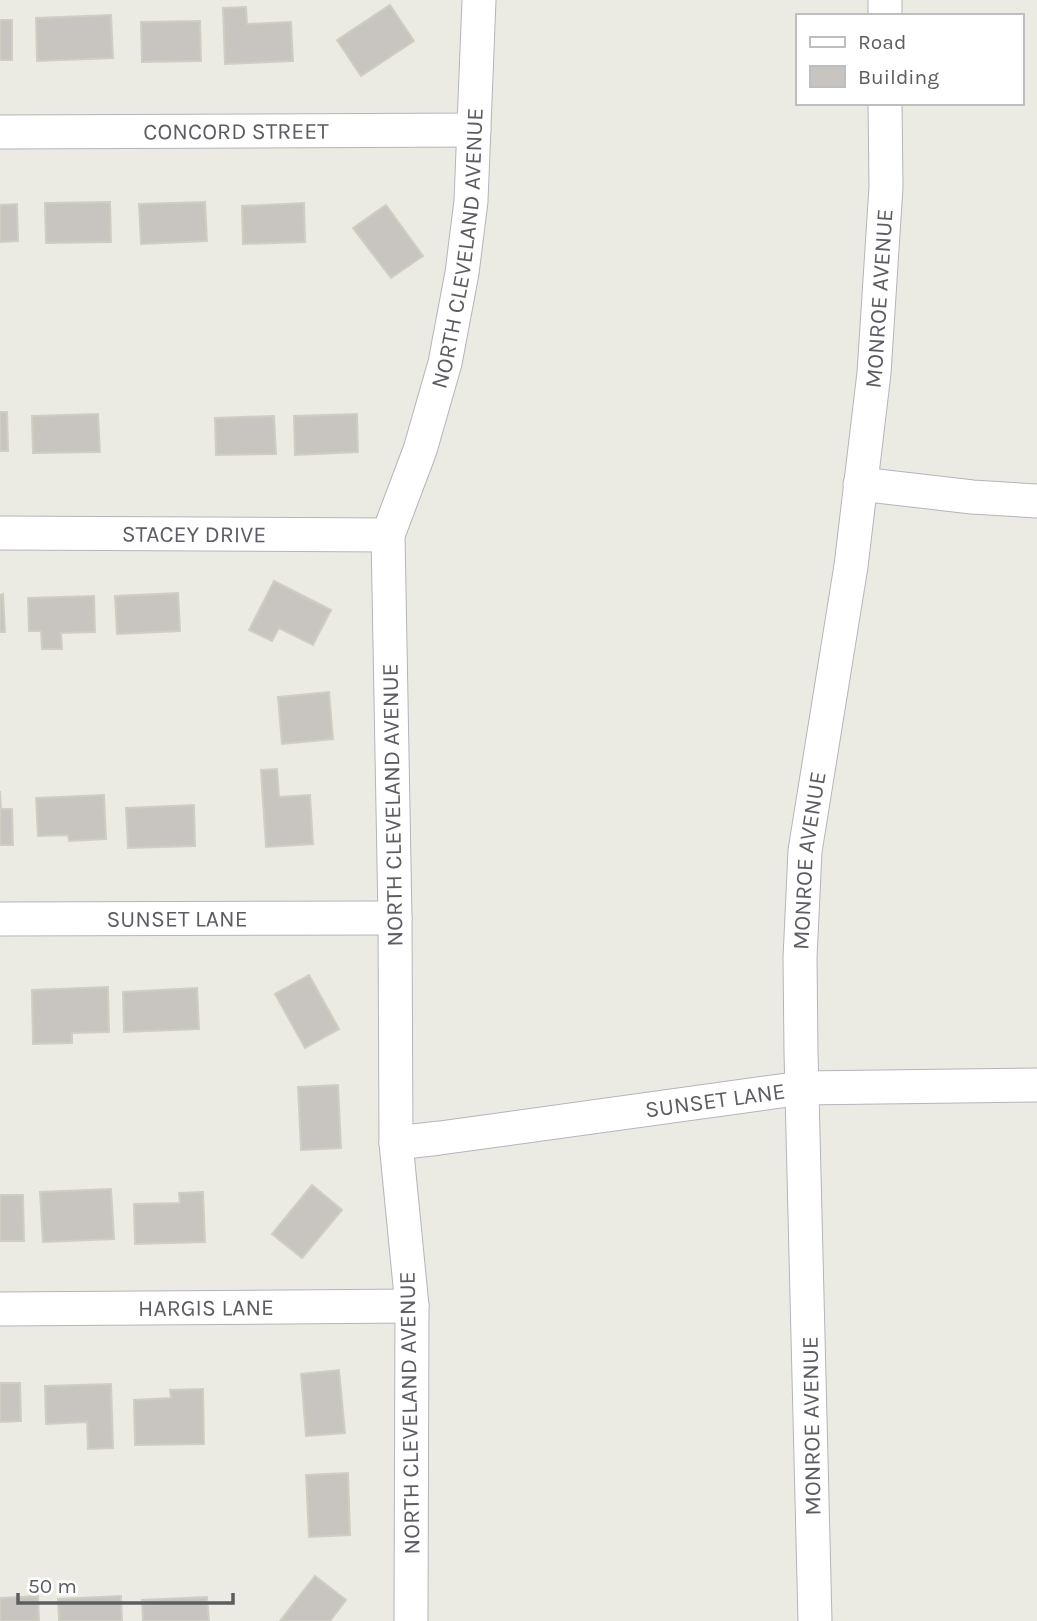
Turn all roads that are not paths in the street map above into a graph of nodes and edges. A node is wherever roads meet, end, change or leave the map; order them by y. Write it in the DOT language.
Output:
graph roads {
  1 [pos="479,0"];
  2 [pos="885,105"];
  3 [pos="474,130"];
  4 [pos="0,132"];
  5 [pos="860,484"];
  6 [pos="1037,501"];
  7 [pos="0,533"];
  8 [pos="388,535"];
  9 [pos="395,918"];
  10 [pos="0,919"];
  11 [pos="1037,1085"];
  12 [pos="802,1088"];
  13 [pos="396,1143"];
  14 [pos="412,1306"];
  15 [pos="0,1309"];
  16 [pos="411,1621"];
  17 [pos="815,1621"];
  1 -- 3 [label="street, NORTH CLEVELAND AVENUE"];
  2 -- 5 [label="street, MONROE AVENUE"];
  3 -- 4 [label="street, CONCORD STREET"];
  3 -- 8 [label="street, NORTH CLEVELAND AVENUE"];
  5 -- 6 [label="street"];
  5 -- 12 [label="street, MONROE AVENUE"];
  7 -- 8 [label="street, STACEY DRIVE"];
  8 -- 9 [label="street, NORTH CLEVELAND AVENUE"];
  9 -- 10 [label="street, SUNSET LANE"];
  9 -- 13 [label="street, NORTH CLEVELAND AVENUE"];
  11 -- 12 [label="street, SUNSET LANE"];
  12 -- 13 [label="street, SUNSET LANE"];
  12 -- 17 [label="street, MONROE AVENUE"];
  13 -- 14 [label="street, NORTH CLEVELAND AVENUE"];
  14 -- 15 [label="street, HARGIS LANE"];
  14 -- 16 [label="street, NORTH CLEVELAND AVENUE"];
}
